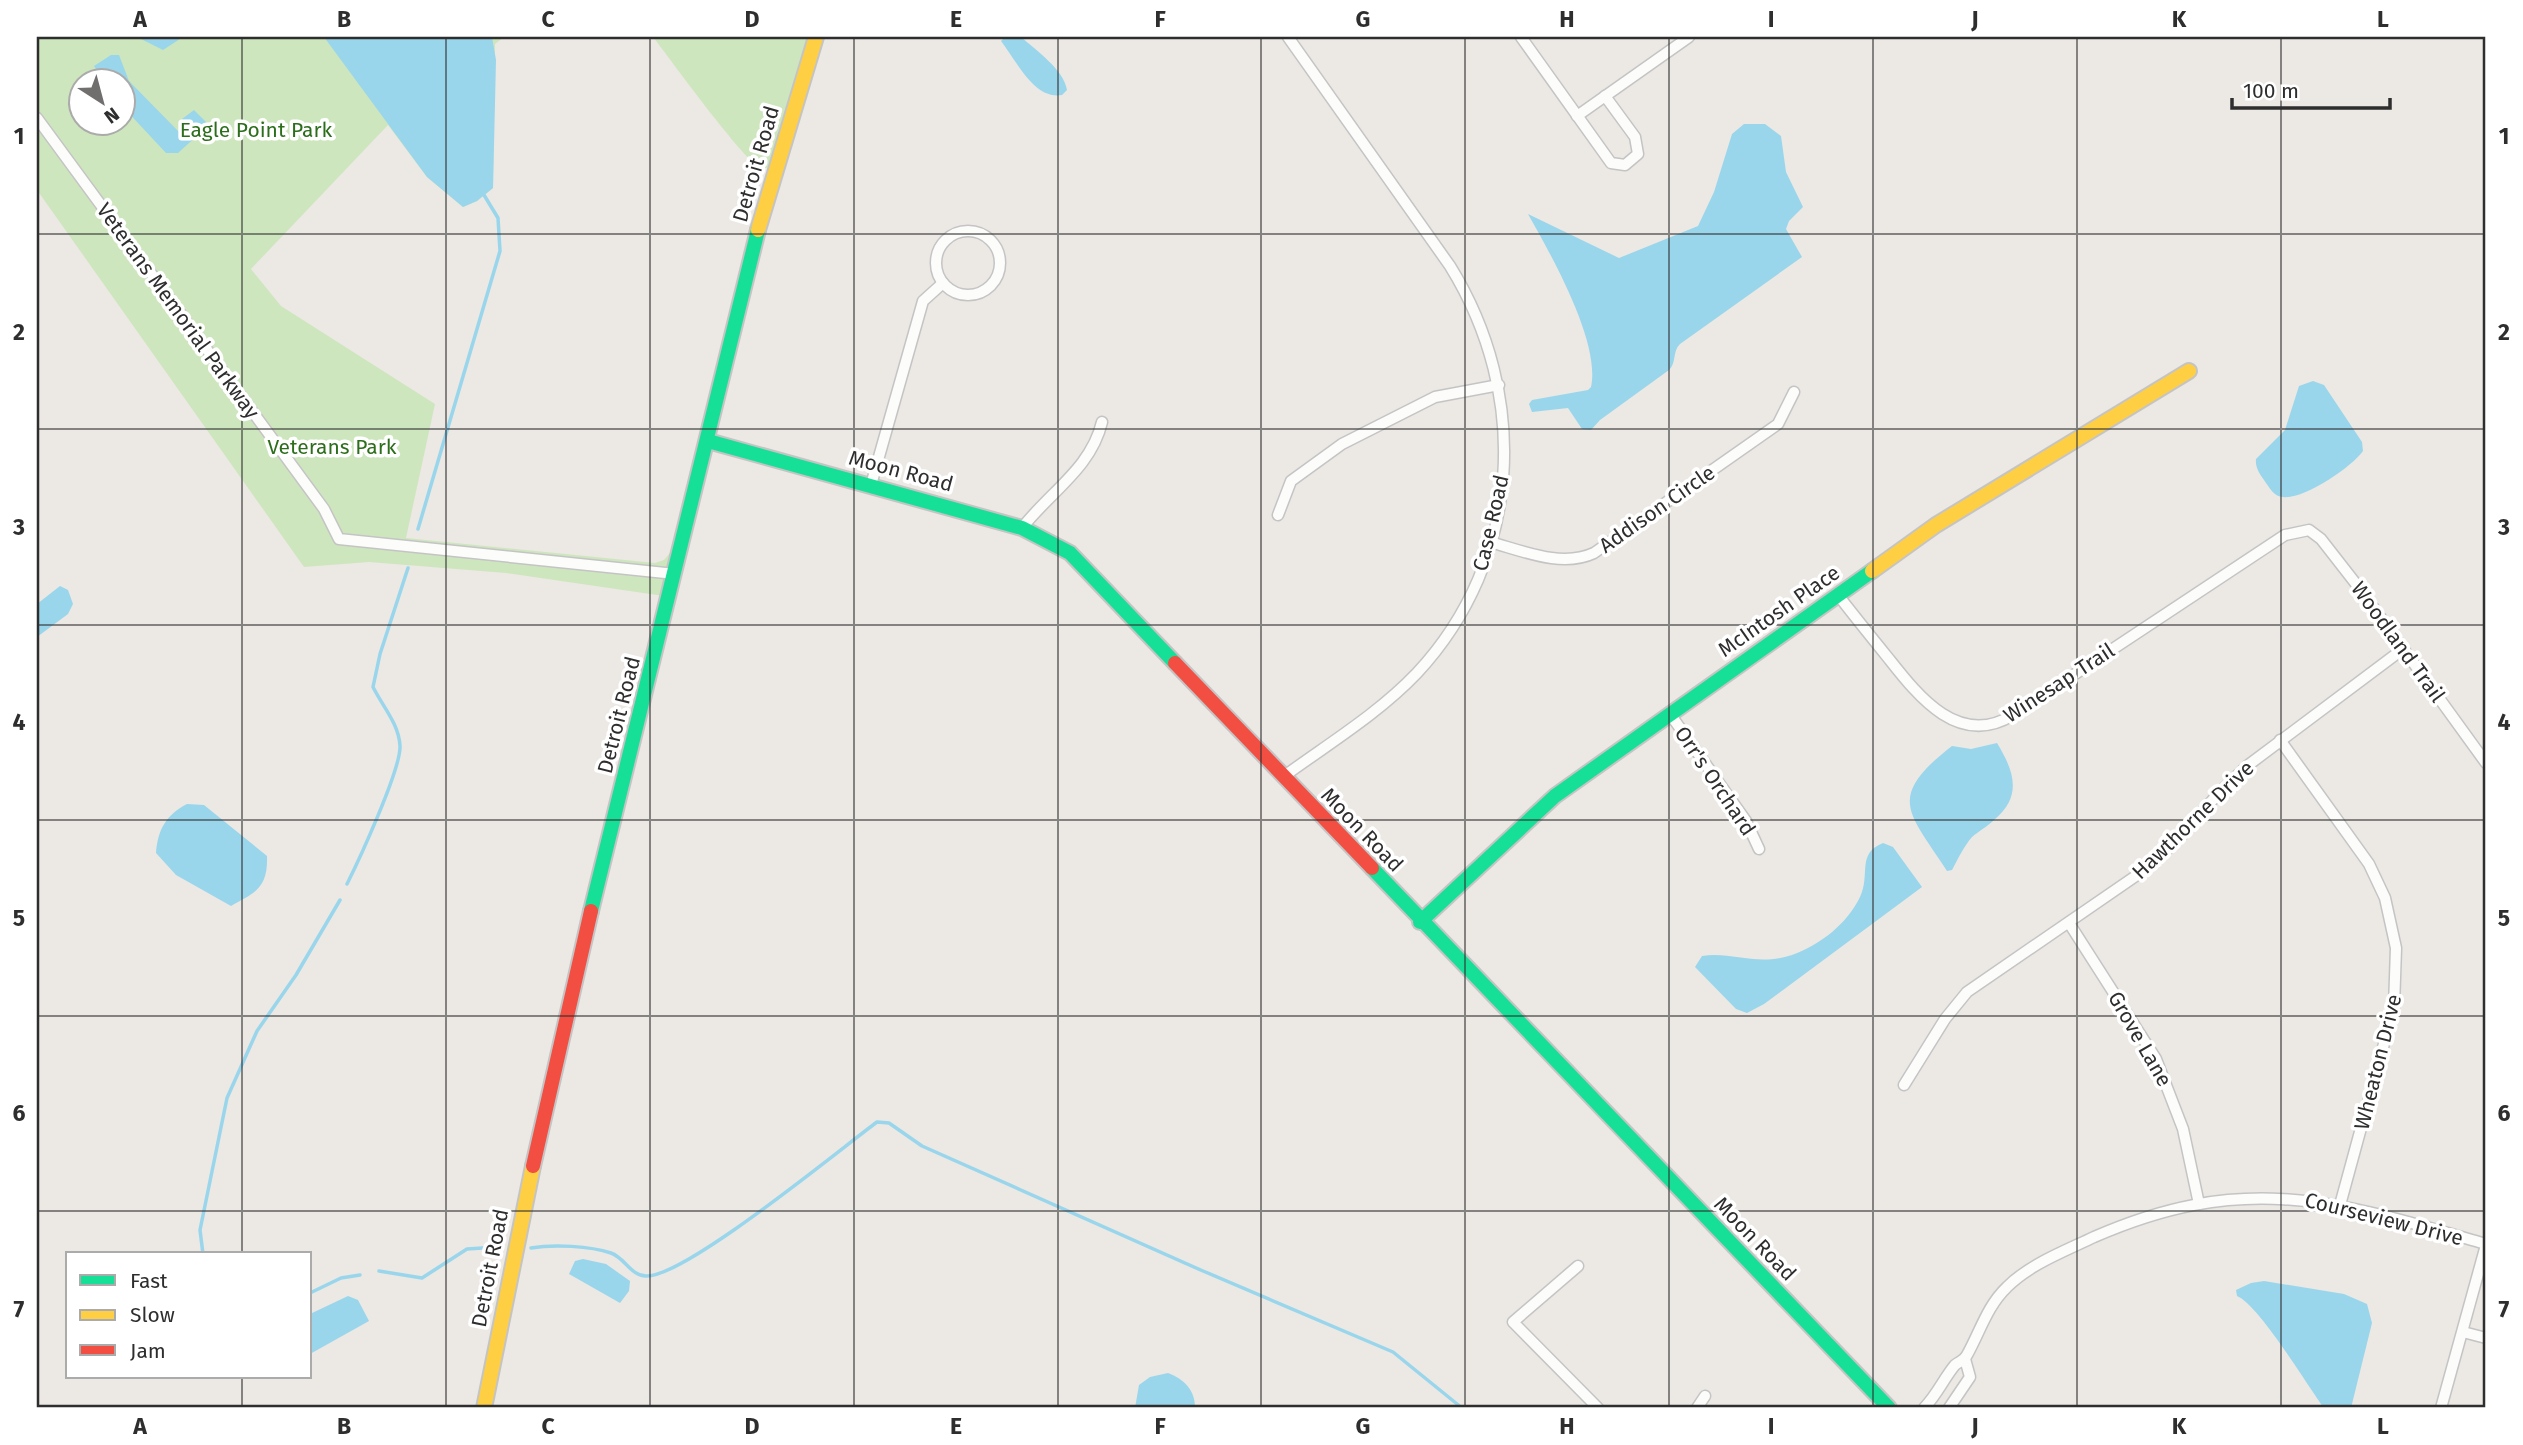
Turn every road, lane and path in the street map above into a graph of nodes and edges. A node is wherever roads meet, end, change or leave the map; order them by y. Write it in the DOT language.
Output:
graph roads {
  1 [pos="816,37"];
  2 [pos="1287,37"];
  3 [pos="1521,37"];
  4 [pos="1689,37"];
  5 [pos="1605,96"];
  6 [pos="1577,116"];
  7 [pos="37,118"];
  8 [pos="943,284"];
  9 [pos="2189,370"];
  10 [pos="1499,385"];
  11 [pos="1794,392"];
  12 [pos="1102,422"];
  13 [pos="708,441"];
  14 [pos="871,485"];
  15 [pos="1278,515"];
  16 [pos="1023,528"];
  17 [pos="2303,529"];
  18 [pos="1490,542"];
  19 [pos="675,574"];
  20 [pos="1838,595"];
  21 [pos="2403,649"];
  22 [pos="1670,714"];
  23 [pos="2280,740"];
  24 [pos="2486,763"];
  25 [pos="1283,777"];
  26 [pos="1759,849"];
  27 [pos="1420,922"];
  28 [pos="2069,923"];
  29 [pos="1905,1085"];
  30 [pos="2199,1204"];
  31 [pos="2340,1205"];
  32 [pos="2486,1245"];
  33 [pos="1578,1266"];
  34 [pos="2463,1332"];
  35 [pos="2486,1338"];
  36 [pos="1965,1359"];
  37 [pos="1706,1396"];
  38 [pos="484,1408"];
  39 [pos="1598,1408"];
  40 [pos="1696,1408"];
  41 [pos="1889,1408"];
  42 [pos="1924,1408"];
  43 [pos="1949,1408"];
  44 [pos="2441,1408"];
  1 -- 13 [label="street, Detroit Road"];
  2 -- 10 [label="street, Case Road"];
  3 -- 6 [label="street"];
  4 -- 5 [label="street"];
  5 -- 6 [label="street"];
  5 -- 6 [label="street"];
  7 -- 19 [label="street, Veterans Memorial Parkway"];
  8 -- 8 [label="street"];
  8 -- 14 [label="street"];
  9 -- 20 [label="street, McIntosh Place"];
  10 -- 15 [label="street"];
  10 -- 18 [label="street, Case Road"];
  11 -- 18 [label="street, Addison Circle"];
  12 -- 16 [label="street"];
  13 -- 14 [label="street, Moon Road"];
  13 -- 19 [label="street, Detroit Road"];
  14 -- 16 [label="street, Moon Road"];
  16 -- 25 [label="street, Moon Road"];
  17 -- 20 [label="street, Winesap Trail"];
  17 -- 21 [label="street, Woodland Trail"];
  18 -- 25 [label="street, Case Road"];
  19 -- 38 [label="street, Detroit Road"];
  20 -- 22 [label="street, McIntosh Place"];
  21 -- 23 [label="street, Hawthorne Drive"];
  21 -- 24 [label="street, Woodland Trail"];
  22 -- 26 [label="street, Orr's Orchard"];
  22 -- 27 [label="street, McIntosh Place"];
  23 -- 28 [label="street, Hawthorne Drive"];
  23 -- 31 [label="street, Wheaton Drive"];
  25 -- 27 [label="street, Moon Road"];
  27 -- 41 [label="street, Moon Road"];
  28 -- 29 [label="street, Hawthorne Drive"];
  28 -- 30 [label="street, Grove Lane"];
  30 -- 31 [label="street, Courseview Drive"];
  30 -- 36 [label="street, Courseview Drive"];
  31 -- 32 [label="street, Courseview Drive"];
  32 -- 34 [label="street"];
  33 -- 39 [label="street"];
  34 -- 35 [label="street"];
  34 -- 44 [label="street"];
  36 -- 42 [label="street, Courseview Drive"];
  36 -- 43 [label="street, Courseview Drive"];
  37 -- 40 [label="street"];
}
